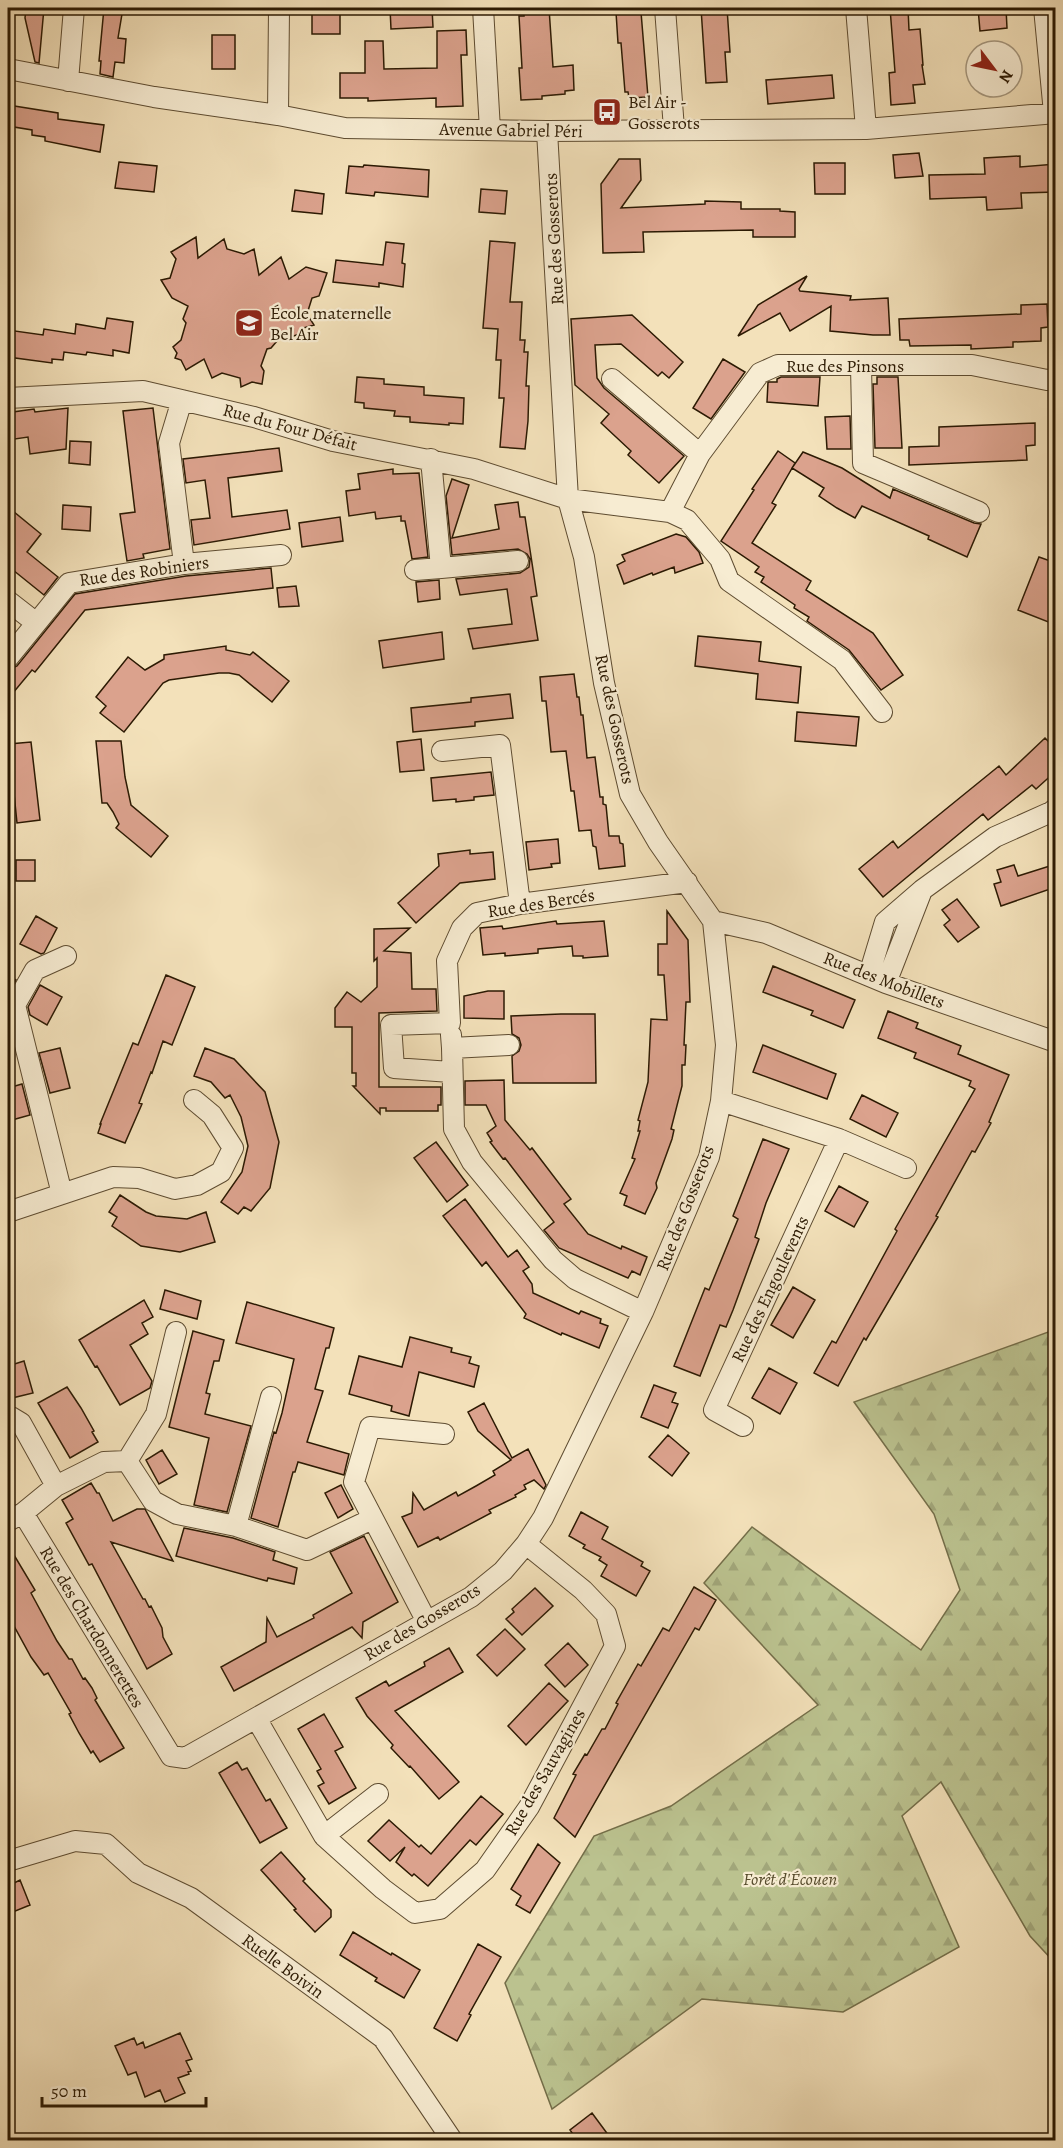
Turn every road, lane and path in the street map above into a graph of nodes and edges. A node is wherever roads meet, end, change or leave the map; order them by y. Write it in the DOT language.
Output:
graph roads {
  1 [pos="74,8"];
  2 [pos="279,8"];
  3 [pos="483,8"];
  4 [pos="665,8"];
  5 [pos="856,8"];
  6 [pos="1044,8"];
  7 [pos="8,69"];
  8 [pos="68,81"];
  9 [pos="1055,113"];
  10 [pos="278,116"];
  11 [pos="674,129"];
  12 [pos="866,129"];
  13 [pos="490,130"];
  14 [pos="547,131"];
  15 [pos="861,366"];
  16 [pos="612,379"];
  17 [pos="1056,379"];
  18 [pos="8,398"];
  19 [pos="182,400"];
  20 [pos="700,454"];
  21 [pos="430,459"];
  22 [pos="568,499"];
  23 [pos="670,512"];
  24 [pos="979,512"];
  25 [pos="281,555"];
  26 [pos="518,561"];
  27 [pos="184,564"];
  28 [pos="441,568"];
  29 [pos="415,570"];
  30 [pos="8,601"];
  31 [pos="36,622"];
  32 [pos="8,658"];
  33 [pos="882,712"];
  34 [pos="442,751"];
  35 [pos="1056,808"];
  36 [pos="687,882"];
  37 [pos="520,904"];
  38 [pos="713,921"];
  39 [pos="66,956"];
  40 [pos="878,979"];
  41 [pos="450,1023"];
  42 [pos="1056,1042"];
  43 [pos="509,1045"];
  44 [pos="452,1048"];
  45 [pos="451,1072"];
  46 [pos="194,1100"];
  47 [pos="721,1101"];
  48 [pos="839,1139"];
  49 [pos="906,1168"];
  50 [pos="62,1194"];
  51 [pos="8,1212"];
  52 [pos="643,1312"];
  53 [pos="176,1332"];
  54 [pos="271,1397"];
  55 [pos="8,1418"];
  56 [pos="743,1426"];
  57 [pos="444,1434"];
  58 [pos="127,1461"];
  59 [pos="56,1486"];
  60 [pos="15,1517"];
  61 [pos="372,1519"];
  62 [pos="236,1526"];
  63 [pos="526,1544"];
  64 [pos="427,1622"];
  65 [pos="256,1718"];
  66 [pos="171,1756"];
  67 [pos="378,1794"];
  68 [pos="324,1836"];
  69 [pos="8,1861"];
  70 [pos="452,2140"];
  1 -- 8 [label="street"];
  2 -- 10 [label="street"];
  3 -- 13 [label="street"];
  4 -- 11 [label="street"];
  5 -- 12 [label="street"];
  6 -- 9 [label="street"];
  7 -- 8 [label="street, Avenue Gabriel Péri"];
  8 -- 10 [label="street, Avenue Gabriel Péri"];
  9 -- 12 [label="street, Avenue Gabriel Péri"];
  10 -- 13 [label="street, Avenue Gabriel Péri"];
  11 -- 12 [label="street, Avenue Gabriel Péri"];
  11 -- 14 [label="street, Avenue Gabriel Péri"];
  13 -- 14 [label="street, Avenue Gabriel Péri"];
  14 -- 22 [label="street, Rue des Gosserots"];
  15 -- 17 [label="street, Rue des Pinsons"];
  15 -- 20 [label="street, Rue des Pinsons"];
  15 -- 24 [label="street"];
  16 -- 20 [label="street"];
  18 -- 19 [label="street, Rue du Four Défait"];
  19 -- 21 [label="street, Rue du Four Défait"];
  19 -- 27 [label="street"];
  20 -- 23 [label="street, Rue des Pinsons"];
  21 -- 22 [label="street, Rue du Four Défait"];
  21 -- 28 [label="street"];
  22 -- 23 [label="street"];
  22 -- 36 [label="street, Rue des Gosserots"];
  23 -- 33 [label="street"];
  25 -- 27 [label="street, Rue des Robiniers"];
  26 -- 28 [label="street"];
  27 -- 31 [label="street, Rue des Robiniers"];
  28 -- 29 [label="street"];
  30 -- 31 [label="street"];
  31 -- 32 [label="street, Rue des Robiniers"];
  34 -- 37 [label="street"];
  35 -- 40 [label="street"];
  36 -- 37 [label="street, Rue des Bercés"];
  36 -- 38 [label="street, Rue des Gosserots"];
  37 -- 41 [label="street, Rue des Bercés"];
  38 -- 40 [label="street, Rue des Mobillets"];
  38 -- 47 [label="street, Rue des Gosserots"];
  39 -- 50 [label="street"];
  40 -- 42 [label="street, Rue des Mobillets"];
  41 -- 44 [label="street, Rue des Bercés"];
  41 -- 45 [label="street"];
  43 -- 44 [label="street"];
  44 -- 45 [label="street, Rue des Bercés"];
  45 -- 52 [label="street, Rue des Bercés"];
  46 -- 50 [label="street"];
  47 -- 48 [label="street"];
  47 -- 52 [label="street, Rue des Gosserots"];
  48 -- 49 [label="street"];
  48 -- 56 [label="street, Rue des Engoulevents"];
  50 -- 51 [label="street"];
  52 -- 63 [label="street, Rue des Gosserots"];
  53 -- 58 [label="street"];
  54 -- 62 [label="street"];
  55 -- 59 [label="street"];
  57 -- 61 [label="street"];
  58 -- 59 [label="street"];
  58 -- 62 [label="street"];
  59 -- 60 [label="street"];
  60 -- 66 [label="street, Rue des Chardonnerettes"];
  61 -- 62 [label="street"];
  61 -- 64 [label="street"];
  63 -- 64 [label="street, Rue des Gosserots"];
  63 -- 68 [label="street, Rue des Sauvagines"];
  64 -- 65 [label="street, Rue des Gosserots"];
  65 -- 66 [label="street, Rue des Gosserots"];
  65 -- 68 [label="street, Rue des Sauvagines"];
  67 -- 68 [label="street"];
  69 -- 70 [label="street, Ruelle Boivin"];
}
